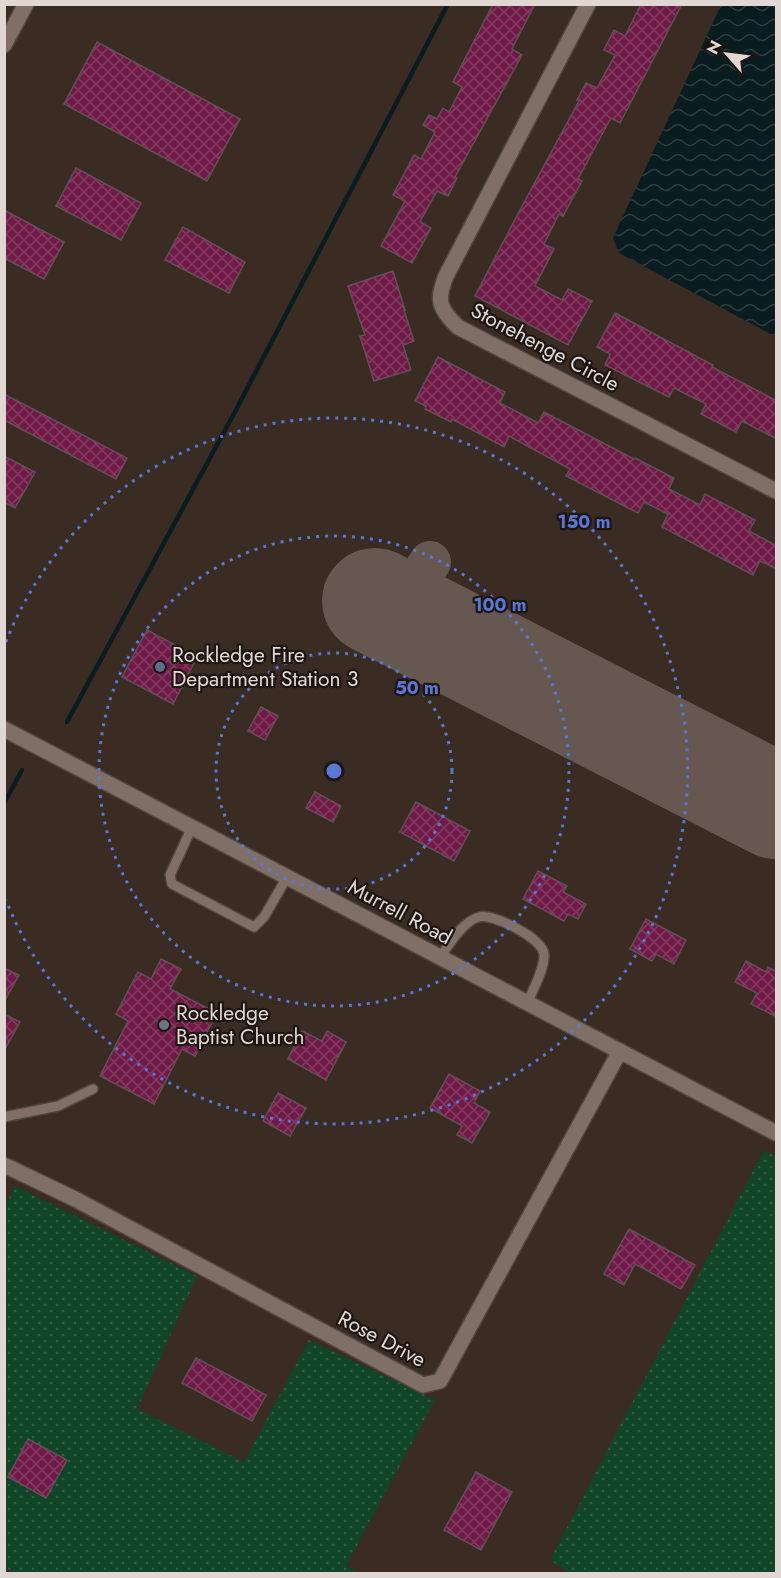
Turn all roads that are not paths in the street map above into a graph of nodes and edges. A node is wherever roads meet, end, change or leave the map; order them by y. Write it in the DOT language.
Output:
graph roads {
  1 [pos="26,4"];
  2 [pos="588,4"];
  3 [pos="4,45"];
  4 [pos="777,491"];
  5 [pos="4,729"];
  6 [pos="192,827"];
  7 [pos="286,877"];
  8 [pos="440,957"];
  9 [pos="528,1002"];
  10 [pos="620,1051"];
  11 [pos="93,1089"];
  12 [pos="4,1118"];
  13 [pos="777,1133"];
  14 [pos="4,1165"];
  1 -- 3 [label="street"];
  2 -- 4 [label="street, Stonehenge Circle"];
  5 -- 6 [label="street, Murrell Road"];
  6 -- 7 [label="street, Murrell Road"];
  6 -- 7 [label="lane"];
  7 -- 8 [label="street, Murrell Road"];
  8 -- 9 [label="street, Murrell Road"];
  8 -- 9 [label="lane"];
  9 -- 10 [label="street, Murrell Road"];
  10 -- 13 [label="street, Murrell Road"];
  10 -- 14 [label="street, Rose Drive"];
  11 -- 12 [label="lane"];
}
